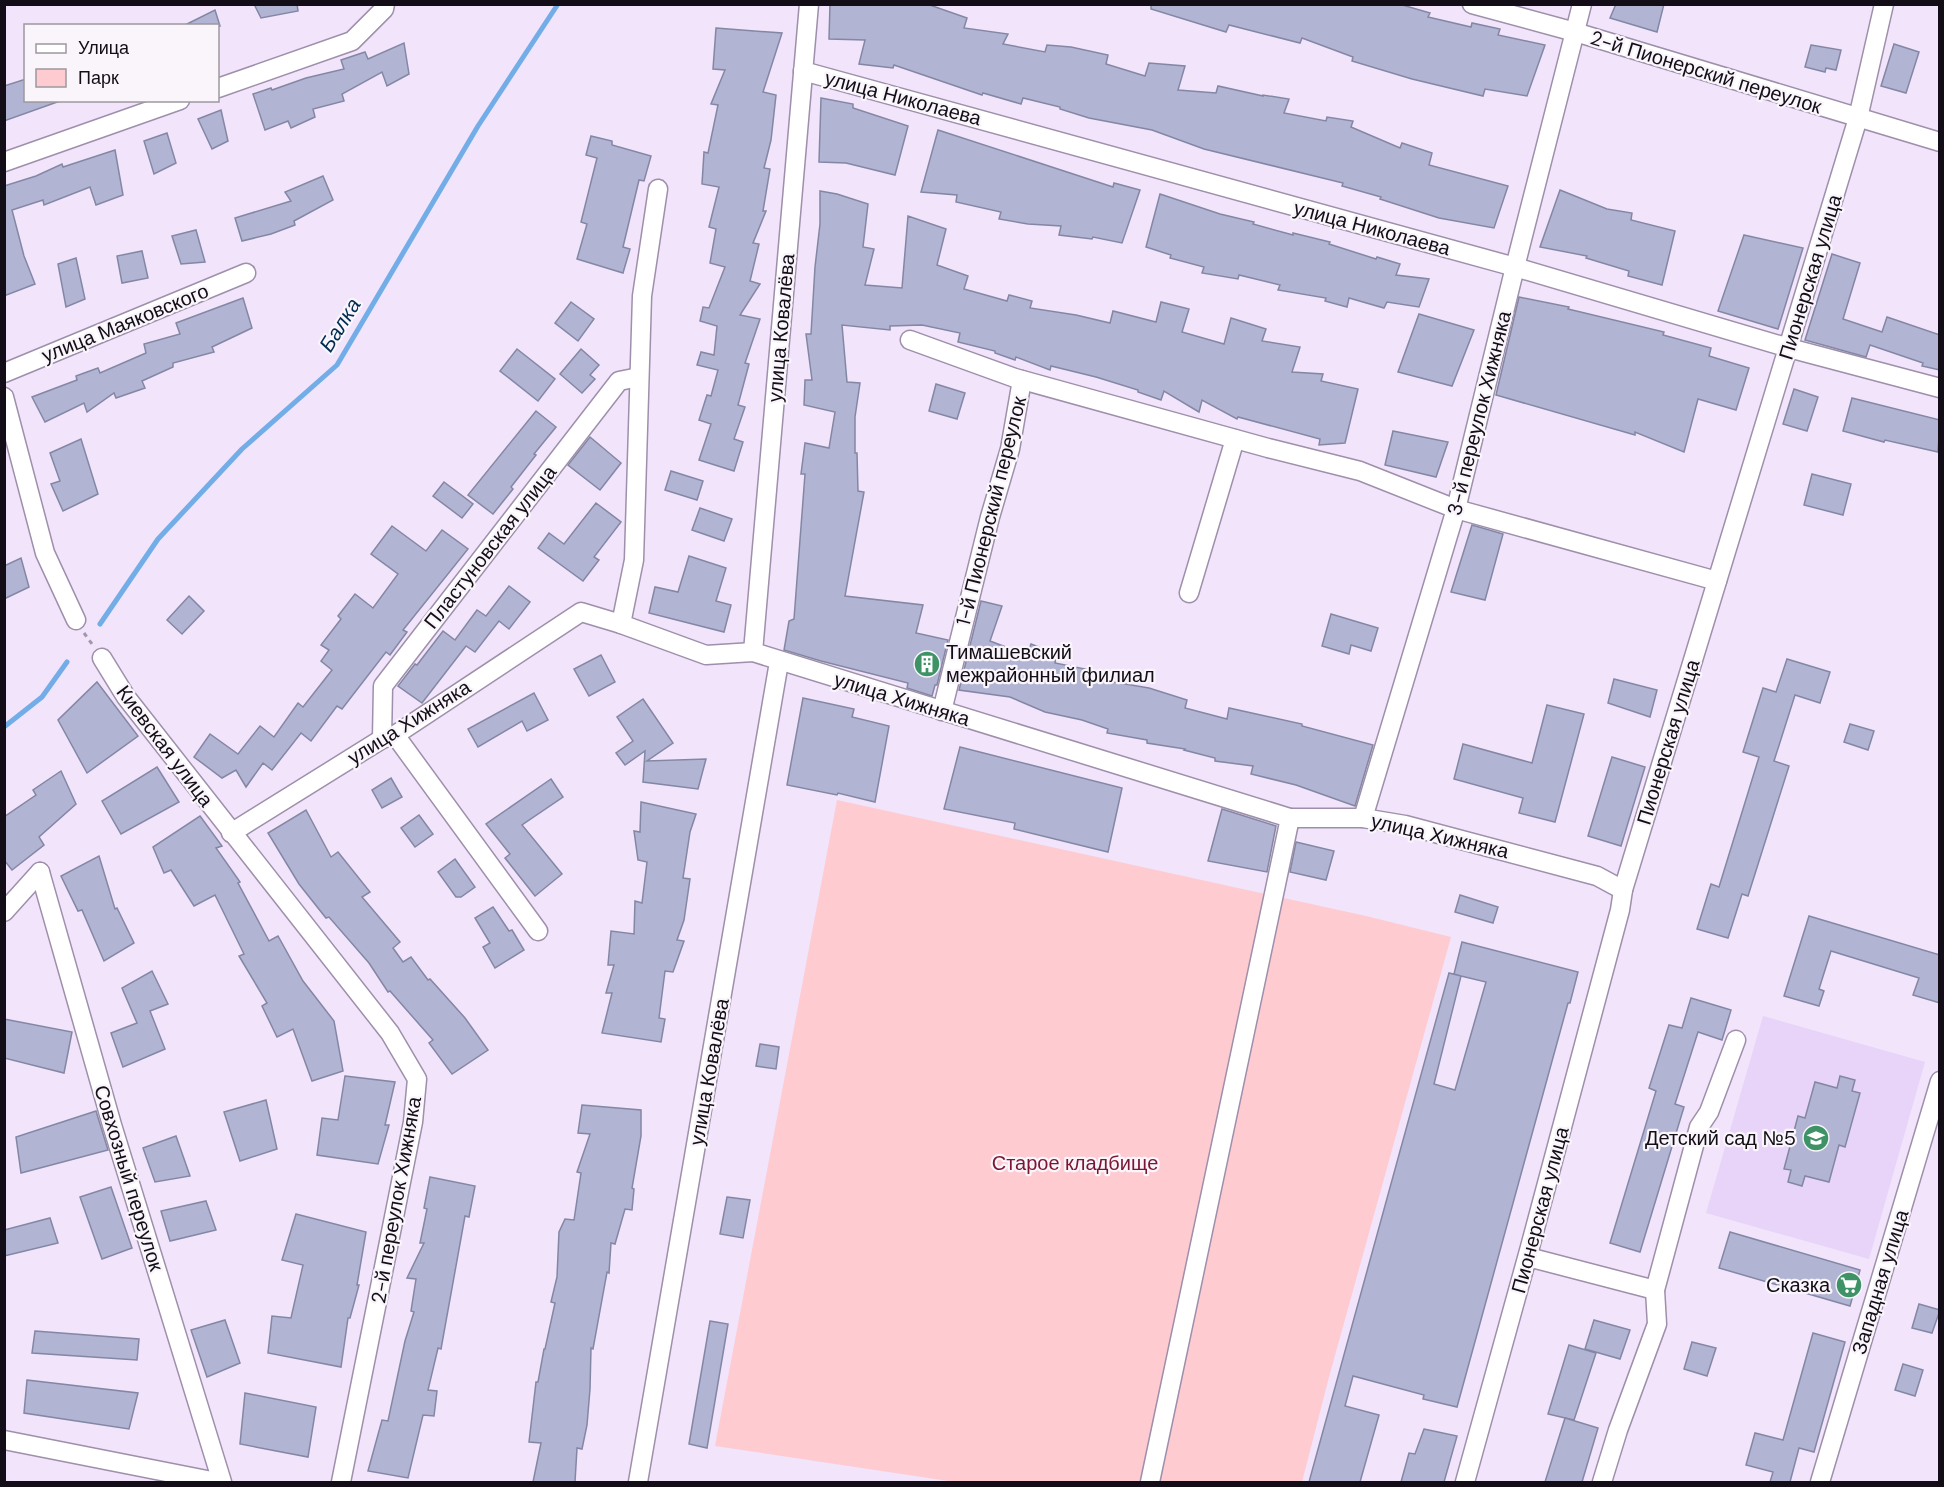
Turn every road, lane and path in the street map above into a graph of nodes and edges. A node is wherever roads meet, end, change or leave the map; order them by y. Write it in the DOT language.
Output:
graph roads {
  1 [pos="809,4"];
  2 [pos="1472,4"];
  3 [pos="1582,4"];
  4 [pos="1884,4"];
  5 [pos="385,7"];
  6 [pos="1575,32"];
  7 [pos="803,71"];
  8 [pos="219,87"];
  9 [pos="174,102"];
  10 [pos="1858,118"];
  11 [pos="1940,142"];
  12 [pos="4,162"];
  13 [pos="658,189"];
  14 [pos="1515,267"];
  15 [pos="246,273"];
  16 [pos="910,340"];
  17 [pos="1789,348"];
  18 [pos="4,373"];
  19 [pos="639,377"];
  20 [pos="1022,380"];
  21 [pos="1940,387"];
  22 [pos="4,397"];
  23 [pos="1235,439"];
  24 [pos="1456,509"];
  25 [pos="1717,581"];
  26 [pos="1189,593"];
  27 [pos="76,620"];
  28 [pos="621,624"];
  29 [pos="753,652"];
  30 [pos="102,658"];
  31 [pos="779,662"];
  32 [pos="942,711"];
  33 [pos="388,737"];
  34 [pos="1290,818"];
  35 [pos="1364,818"];
  36 [pos="231,833"];
  37 [pos="1623,890"];
  38 [pos="4,912"];
  39 [pos="538,931"];
  40 [pos="1736,1040"];
  41 [pos="1940,1081"];
  42 [pos="1528,1257"];
  43 [pos="1655,1290"];
  44 [pos="4,1440"];
  45 [pos="217,1482"];
  46 [pos="222,1482"];
  47 [pos="341,1482"];
  48 [pos="638,1482"];
  49 [pos="1150,1482"];
  50 [pos="1465,1482"];
  51 [pos="1602,1482"];
  52 [pos="1820,1482"];
  1 -- 7 [label="street, улица Ковалёва"];
  2 -- 6 [label="street, 2-й Пионерский переулок"];
  3 -- 6 [label="street, 3-й переулок Хижняка"];
  4 -- 10 [label="street, Пионерская улица"];
  5 -- 8 [label="street"];
  6 -- 10 [label="street, 2-й Пионерский переулок"];
  6 -- 14 [label="street, 3-й переулок Хижняка"];
  7 -- 14 [label="street, улица Николаева"];
  7 -- 29 [label="street, улица Ковалёва"];
  9 -- 12 [label="street"];
  10 -- 11 [label="street, 2-й Пионерский переулок"];
  10 -- 17 [label="street, Пионерская улица"];
  13 -- 19 [label="street"];
  14 -- 17 [label="street, улица Николаева"];
  14 -- 24 [label="street, 3-й переулок Хижняка"];
  15 -- 18 [label="street, улица Маяковского"];
  16 -- 20 [label="street, 1-й Пионерский переулок"];
  17 -- 21 [label="street, улица Николаева"];
  17 -- 25 [label="street, Пионерская улица"];
  19 -- 28 [label="street"];
  19 -- 33 [label="street, Пластуновская улица"];
  20 -- 23 [label="street, 1-й Пионерский переулок"];
  20 -- 32 [label="street, 1-й Пионерский переулок"];
  22 -- 27 [label="street"];
  23 -- 24 [label="street, 1-й Пионерский переулок"];
  23 -- 26 [label="street"];
  24 -- 25 [label="street, 1-й Пионерский переулок"];
  24 -- 35 [label="street, 3-й переулок Хижняка"];
  25 -- 37 [label="street, Пионерская улица"];
  27 -- 30 [label="path"];
  28 -- 29 [label="street, улица Хижняка"];
  28 -- 33 [label="street, улица Хижняка"];
  29 -- 31 [label="street, улица Хижняка"];
  30 -- 36 [label="street, Киевская улица"];
  31 -- 32 [label="street, улица Хижняка"];
  31 -- 48 [label="street, улица Ковалёва"];
  32 -- 34 [label="street, улица Хижняка"];
  33 -- 36 [label="street, улица Хижняка"];
  33 -- 39 [label="street"];
  34 -- 35 [label="street, улица Хижняка"];
  34 -- 49 [label="street"];
  35 -- 37 [label="street, улица Хижняка"];
  36 -- 47 [label="street, 2-й переулок Хижняка"];
  37 -- 42 [label="street, Пионерская улица"];
  38 -- 46 [label="street, Совхозный переулок"];
  40 -- 43 [label="street"];
  41 -- 52 [label="street, Западная улица"];
  42 -- 43 [label="street"];
  42 -- 50 [label="street, Пионерская улица"];
  43 -- 51 [label="street"];
  44 -- 45 [label="street"];
}
